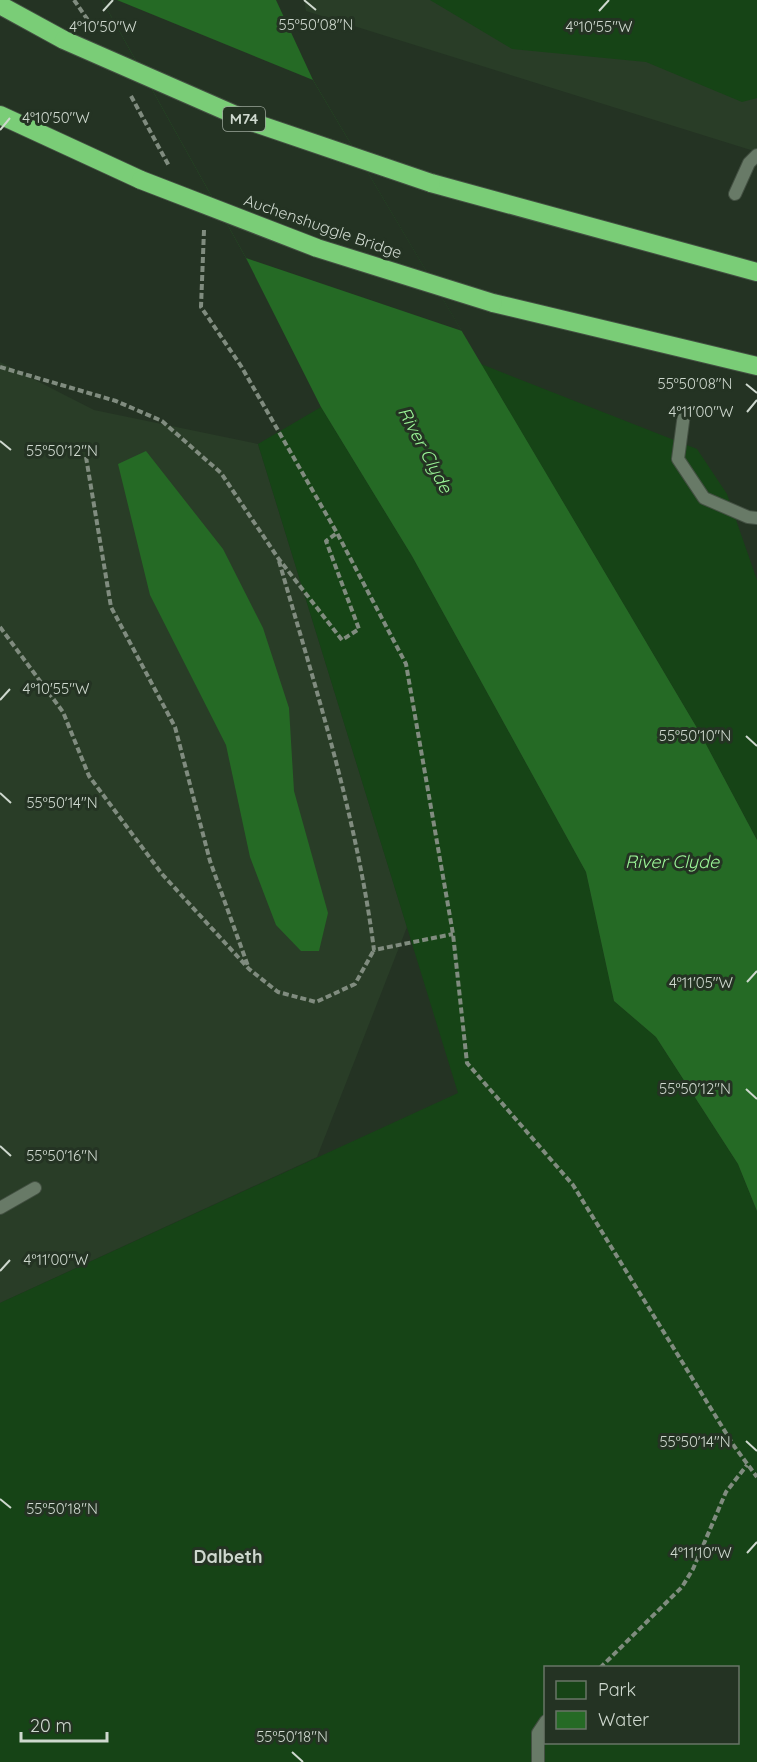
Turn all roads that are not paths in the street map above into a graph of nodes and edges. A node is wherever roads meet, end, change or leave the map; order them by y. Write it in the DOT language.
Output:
graph roads {
  1 [pos="0,5"];
  2 [pos="0,115"];
  3 [pos="757,155"];
  4 [pos="735,194"];
  5 [pos="757,272"];
  6 [pos="757,366"];
  7 [pos="684,414"];
  8 [pos="757,518"];
  9 [pos="35,1188"];
  10 [pos="0,1208"];
  11 [pos="544,1724"];
  12 [pos="538,1762"];
  1 -- 5 [label="highway, M74, bridge"];
  2 -- 6 [label="highway, Auchenshuggle Bridge, bridge"];
  3 -- 4 [label="lane"];
  7 -- 8 [label="lane"];
  9 -- 10 [label="lane"];
  11 -- 12 [label="lane"];
}
